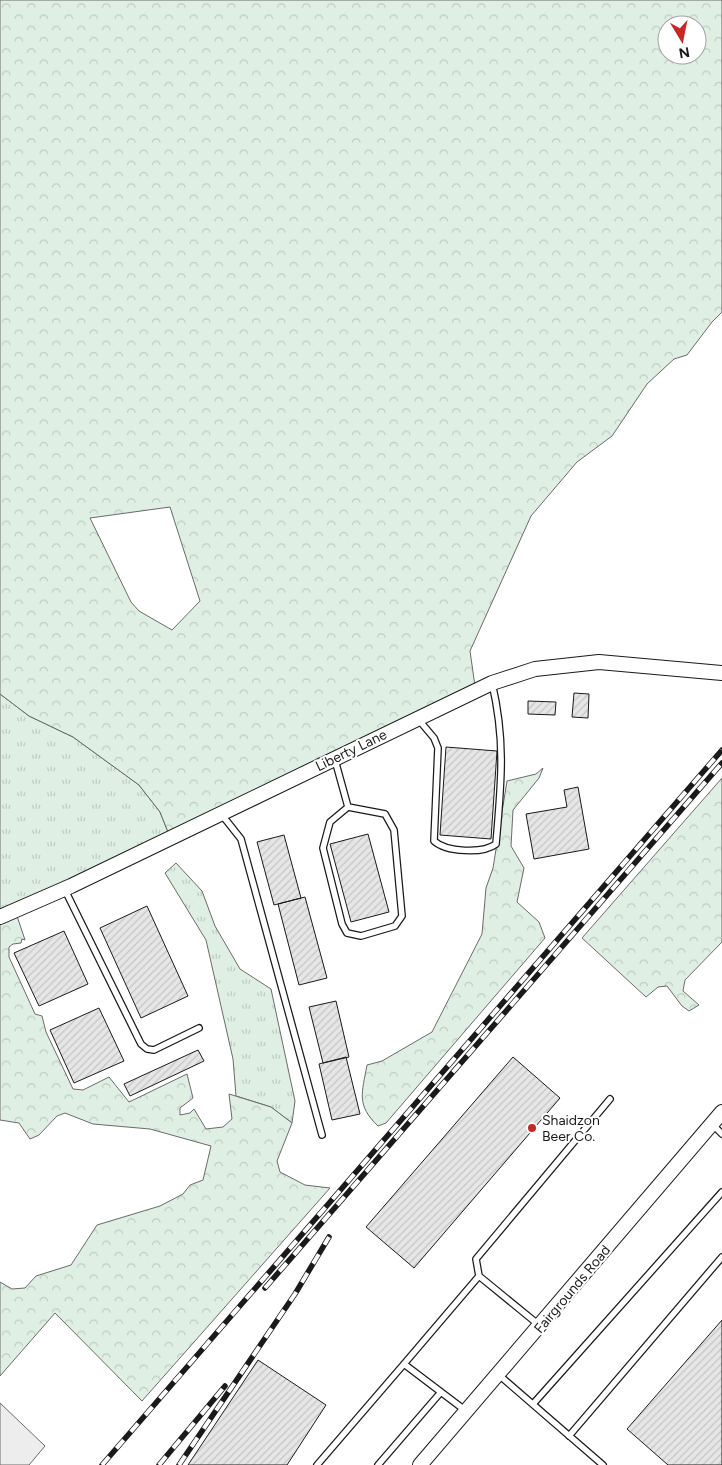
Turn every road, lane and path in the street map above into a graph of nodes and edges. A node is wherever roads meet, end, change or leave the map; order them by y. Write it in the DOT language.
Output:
graph roads {
  1 [pos="722,673"];
  2 [pos="492,683"];
  3 [pos="417,718"];
  4 [pos="335,758"];
  5 [pos="348,807"];
  6 [pos="221,813"];
  7 [pos="64,888"];
  8 [pos="0,917"];
  9 [pos="199,1028"];
  10 [pos="610,1099"];
  11 [pos="722,1112"];
  12 [pos="717,1129"];
  13 [pos="322,1135"];
  14 [pos="722,1192"];
  15 [pos="722,1257"];
  16 [pos="479,1276"];
  17 [pos="540,1326"];
  18 [pos="404,1364"];
  19 [pos="499,1374"];
  20 [pos="441,1392"];
  21 [pos="533,1404"];
  22 [pos="467,1412"];
  23 [pos="569,1436"];
  24 [pos="317,1465"];
  25 [pos="378,1465"];
  26 [pos="420,1465"];
  27 [pos="603,1465"];
  1 -- 2 [label="street, Liberty Lane"];
  2 -- 3 [label="street, Liberty Lane"];
  2 -- 3 [label="lane"];
  3 -- 4 [label="street, Liberty Lane"];
  4 -- 5 [label="lane"];
  4 -- 6 [label="street, Liberty Lane"];
  5 -- 5 [label="lane"];
  6 -- 7 [label="street, Liberty Lane"];
  6 -- 13 [label="lane"];
  7 -- 8 [label="street, Liberty Lane"];
  7 -- 9 [label="lane"];
  10 -- 16 [label="lane"];
  11 -- 12 [label="street, Fairgrounds Road"];
  12 -- 17 [label="street, Fairgrounds Road"];
  14 -- 21 [label="lane"];
  15 -- 23 [label="lane"];
  16 -- 17 [label="lane"];
  16 -- 18 [label="lane"];
  17 -- 19 [label="street, Fairgrounds Road"];
  18 -- 20 [label="lane"];
  18 -- 24 [label="lane"];
  19 -- 21 [label="lane"];
  19 -- 22 [label="street, Fairgrounds Road"];
  20 -- 22 [label="lane"];
  20 -- 25 [label="lane"];
  21 -- 23 [label="lane"];
  22 -- 26 [label="street, Fairgrounds Road"];
  23 -- 27 [label="lane"];
}
